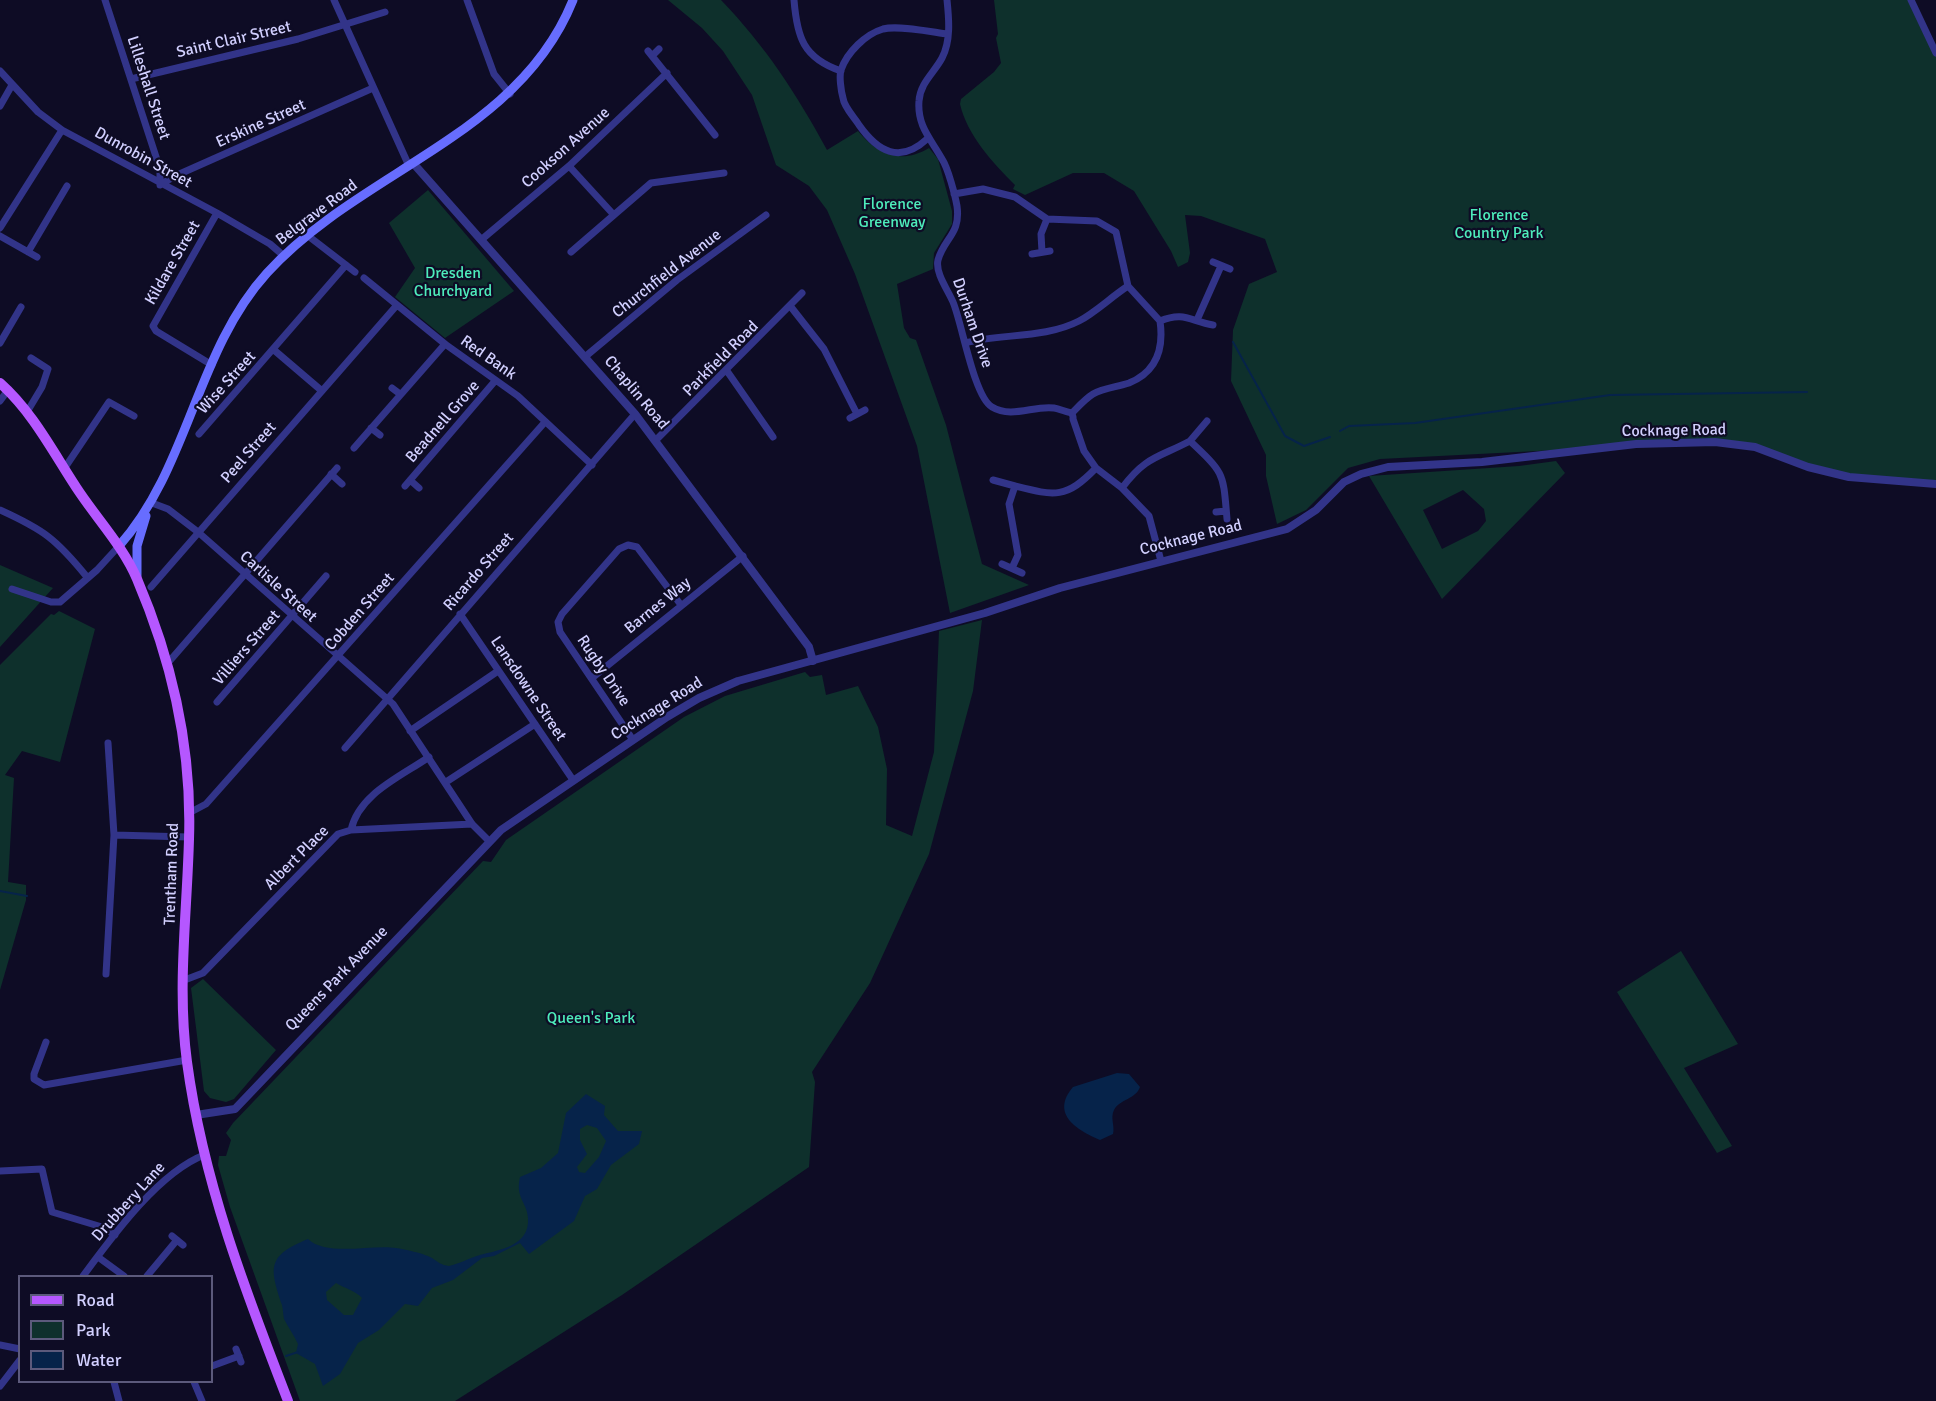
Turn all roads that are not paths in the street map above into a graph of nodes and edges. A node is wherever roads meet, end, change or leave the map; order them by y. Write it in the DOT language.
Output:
graph roads {
  1 [pos="105,0"];
  2 [pos="334,0"];
  3 [pos="466,0"];
  4 [pos="573,0"];
  5 [pos="794,0"];
  6 [pos="947,0"];
  7 [pos="1911,0"];
  8 [pos="385,12"];
  9 [pos="344,26"];
  10 [pos="948,34"];
  11 [pos="659,50"];
  12 [pos="1936,53"];
  13 [pos="0,71"];
  14 [pos="841,71"];
  15 [pos="667,72"];
  16 [pos="130,79"];
  17 [pos="12,85"];
  18 [pos="374,88"];
  19 [pos="510,94"];
  20 [pos="0,106"];
  21 [pos="62,130"];
  22 [pos="715,135"];
  23 [pos="927,139"];
  24 [pos="411,164"];
  25 [pos="568,166"];
  26 [pos="724,173"];
  27 [pos="160,184"];
  28 [pos="67,186"];
  29 [pos="954,194"];
  30 [pos="217,213"];
  31 [pos="613,214"];
  32 [pos="766,215"];
  33 [pos="1047,219"];
  34 [pos="0,228"];
  35 [pos="307,235"];
  36 [pos="0,236"];
  37 [pos="481,240"];
  38 [pos="1050,251"];
  39 [pos="28,252"];
  40 [pos="571,252"];
  41 [pos="1042,252"];
  42 [pos="1032,254"];
  43 [pos="284,256"];
  44 [pos="37,257"];
  45 [pos="1213,262"];
  46 [pos="346,265"];
  47 [pos="1221,266"];
  48 [pos="1230,268"];
  49 [pos="355,272"];
  50 [pos="364,278"];
  51 [pos="1128,286"];
  52 [pos="802,293"];
  53 [pos="397,304"];
  54 [pos="21,307"];
  55 [pos="791,307"];
  56 [pos="1197,320"];
  57 [pos="1160,321"];
  58 [pos="1213,325"];
  59 [pos="0,343"];
  60 [pos="965,343"];
  61 [pos="363,344"];
  62 [pos="445,344"];
  63 [pos="274,350"];
  64 [pos="369,350"];
  65 [pos="586,356"];
  66 [pos="31,358"];
  67 [pos="212,365"];
  68 [pos="726,371"];
  69 [pos="495,381"];
  70 [pos="4,386"];
  71 [pos="392,388"];
  72 [pos="322,391"];
  73 [pos="400,394"];
  74 [pos="0,401"];
  75 [pos="865,410"];
  76 [pos="27,411"];
  77 [pos="635,414"];
  78 [pos="134,416"];
  79 [pos="1072,416"];
  80 [pos="1207,421"];
  81 [pos="545,422"];
  82 [pos="371,429"];
  83 [pos="199,434"];
  84 [pos="380,435"];
  85 [pos="773,437"];
  86 [pos="656,440"];
  87 [pos="1190,441"];
  88 [pos="354,448"];
  89 [pos="592,465"];
  90 [pos="337,468"];
  91 [pos="1096,468"];
  92 [pos="64,469"];
  93 [pos="331,474"];
  94 [pos="993,480"];
  95 [pos="342,484"];
  96 [pos="1936,484"];
  97 [pos="1015,486"];
  98 [pos="419,488"];
  99 [pos="1122,488"];
  100 [pos="150,505"];
  101 [pos="0,510"];
  102 [pos="1216,512"];
  103 [pos="198,532"];
  104 [pos="119,546"];
  105 [pos="742,556"];
  106 [pos="1161,561"];
  107 [pos="1002,564"];
  108 [pos="1012,568"];
  109 [pos="1022,573"];
  110 [pos="245,575"];
  111 [pos="326,576"];
  112 [pos="87,577"];
  113 [pos="137,578"];
  114 [pos="319,584"];
  115 [pos="151,587"];
  116 [pos="12,589"];
  117 [pos="326,590"];
  118 [pos="681,604"];
  119 [pos="460,614"];
  120 [pos="291,617"];
  121 [pos="339,657"];
  122 [pos="813,661"];
  123 [pos="167,664"];
  124 [pos="498,671"];
  125 [pos="592,678"];
  126 [pos="387,699"];
  127 [pos="217,702"];
  128 [pos="535,724"];
  129 [pos="410,731"];
  130 [pos="633,740"];
  131 [pos="108,743"];
  132 [pos="345,748"];
  133 [pos="429,757"];
  134 [pos="573,780"];
  135 [pos="446,782"];
  136 [pos="189,813"];
  137 [pos="472,824"];
  138 [pos="351,830"];
  139 [pos="114,835"];
  140 [pos="189,837"];
  141 [pos="489,841"];
  142 [pos="106,974"];
  143 [pos="182,981"];
  144 [pos="46,1041"];
  145 [pos="187,1060"];
  146 [pos="196,1115"];
  147 [pos="204,1155"];
  148 [pos="0,1171"];
  149 [pos="115,1236"];
  150 [pos="177,1240"];
  151 [pos="98,1257"];
  152 [pos="84,1275"];
  153 [pos="123,1275"];
  154 [pos="148,1275"];
  155 [pos="0,1345"];
  156 [pos="18,1349"];
  157 [pos="239,1356"];
  158 [pos="18,1363"];
  159 [pos="213,1366"];
  160 [pos="114,1383"];
  161 [pos="194,1383"];
  162 [pos="0,1386"];
  163 [pos="118,1401"];
  164 [pos="202,1401"];
  165 [pos="288,1401"];
  1 -- 16 [label="street, Lilleshall Street"];
  2 -- 9 [label="street, Chaplin Road"];
  3 -- 19 [label="street"];
  4 -- 19 [label="main road, Belgrave Road"];
  5 -- 14 [label="street"];
  6 -- 10 [label="street, Durham Drive"];
  7 -- 12 [label="street"];
  8 -- 9 [label="street, Saint Clair Street"];
  9 -- 16 [label="street, Saint Clair Street"];
  9 -- 18 [label="street, Chaplin Road"];
  10 -- 14 [label="street"];
  10 -- 23 [label="street, Durham Drive"];
  11 -- 15 [label="street"];
  13 -- 17 [label="street, Dunrobin Street"];
  14 -- 23 [label="street"];
  15 -- 22 [label="street"];
  15 -- 25 [label="street, Cookson Avenue"];
  16 -- 27 [label="street, Lilleshall Street"];
  17 -- 20 [label="street"];
  17 -- 21 [label="street, Dunrobin Street"];
  18 -- 24 [label="street, Chaplin Road"];
  18 -- 27 [label="street, Erskine Street"];
  19 -- 24 [label="main road, Belgrave Road"];
  21 -- 27 [label="street, Dunrobin Street"];
  21 -- 34 [label="street"];
  23 -- 29 [label="street, Durham Drive"];
  24 -- 35 [label="main road, Belgrave Road"];
  24 -- 37 [label="street, Chaplin Road"];
  25 -- 31 [label="street"];
  25 -- 37 [label="street, Cookson Avenue"];
  26 -- 31 [label="street"];
  27 -- 30 [label="street, Dunrobin Street"];
  28 -- 39 [label="street"];
  29 -- 33 [label="street"];
  29 -- 60 [label="street, Durham Drive"];
  30 -- 43 [label="street, Dunrobin Street"];
  30 -- 67 [label="street, Kildare Street"];
  31 -- 40 [label="street"];
  32 -- 65 [label="street, Churchfield Avenue"];
  33 -- 41 [label="street"];
  33 -- 51 [label="street"];
  35 -- 43 [label="main road, Belgrave Road"];
  35 -- 46 [label="street"];
  36 -- 39 [label="street"];
  37 -- 65 [label="street, Chaplin Road"];
  38 -- 41 [label="street"];
  39 -- 44 [label="street"];
  41 -- 42 [label="street"];
  43 -- 67 [label="main road, Belgrave Road"];
  45 -- 47 [label="street"];
  46 -- 49 [label="street"];
  46 -- 63 [label="street, Wise Street"];
  47 -- 48 [label="street"];
  47 -- 56 [label="street"];
  50 -- 53 [label="street, Red Bank"];
  51 -- 57 [label="street"];
  51 -- 60 [label="street"];
  52 -- 55 [label="street, Parkfield Road"];
  53 -- 61 [label="street, Peel Street"];
  53 -- 62 [label="street, Red Bank"];
  54 -- 59 [label="street"];
  55 -- 68 [label="street, Parkfield Road"];
  55 -- 75 [label="street"];
  56 -- 57 [label="street"];
  56 -- 58 [label="street"];
  57 -- 79 [label="street"];
  60 -- 79 [label="street, Durham Drive"];
  61 -- 64 [label="street"];
  61 -- 72 [label="street, Peel Street"];
  62 -- 69 [label="street, Red Bank"];
  62 -- 73 [label="street"];
  63 -- 72 [label="street, Wise Street"];
  63 -- 83 [label="street, Wise Street"];
  65 -- 77 [label="street, Chaplin Road"];
  66 -- 76 [label="street"];
  67 -- 100 [label="main road, Belgrave Road"];
  68 -- 85 [label="street"];
  68 -- 86 [label="street, Parkfield Road"];
  69 -- 81 [label="street, Red Bank"];
  69 -- 98 [label="street, Beadnell Grove"];
  70 -- 74 [label="street"];
  70 -- 76 [label="main road, Trentham Road"];
  71 -- 73 [label="street"];
  72 -- 103 [label="street, Peel Street"];
  73 -- 82 [label="street"];
  76 -- 92 [label="main road, Trentham Road"];
  77 -- 86 [label="street, Chaplin Road"];
  77 -- 89 [label="street, Ricardo Street"];
  78 -- 92 [label="street"];
  79 -- 91 [label="street"];
  80 -- 87 [label="street"];
  81 -- 89 [label="street, Red Bank"];
  81 -- 121 [label="street, Cobden Street"];
  82 -- 84 [label="street"];
  82 -- 88 [label="street"];
  86 -- 105 [label="street, Chaplin Road"];
  87 -- 99 [label="street"];
  87 -- 102 [label="street"];
  89 -- 119 [label="street, Ricardo Street"];
  90 -- 93 [label="street"];
  91 -- 97 [label="street"];
  91 -- 99 [label="street"];
  92 -- 104 [label="main road, Trentham Road"];
  93 -- 95 [label="street"];
  93 -- 110 [label="street"];
  94 -- 97 [label="street"];
  96 -- 106 [label="street, Cocknage Road"];
  97 -- 108 [label="street"];
  99 -- 106 [label="street"];
  100 -- 103 [label="street, Carlisle Street"];
  100 -- 104 [label="main road, Belgrave Road"];
  100 -- 113 [label="main road, Belgrave Road"];
  101 -- 112 [label="street"];
  103 -- 110 [label="street, Carlisle Street"];
  103 -- 115 [label="street, Peel Street"];
  104 -- 112 [label="street"];
  104 -- 113 [label="main road, Trentham Road"];
  105 -- 118 [label="street, Barnes Way"];
  105 -- 122 [label="street, Chaplin Road"];
  106 -- 122 [label="street, Cocknage Road"];
  107 -- 108 [label="street"];
  108 -- 109 [label="street"];
  110 -- 120 [label="street, Carlisle Street"];
  110 -- 123 [label="street"];
  111 -- 114 [label="street, Villiers Street"];
  112 -- 116 [label="street"];
  113 -- 123 [label="main road, Trentham Road"];
  114 -- 117 [label="street"];
  114 -- 120 [label="street, Villiers Street"];
  118 -- 125 [label="street, Barnes Way"];
  118 -- 125 [label="street, Rugby Drive"];
  119 -- 124 [label="street, Lansdowne Street"];
  119 -- 126 [label="street, Ricardo Street"];
  120 -- 121 [label="street, Carlisle Street"];
  120 -- 127 [label="street, Villiers Street"];
  121 -- 126 [label="street, Carlisle Street"];
  121 -- 136 [label="street, Cobden Street"];
  122 -- 130 [label="street, Cocknage Road"];
  123 -- 136 [label="main road, Trentham Road"];
  124 -- 128 [label="street, Lansdowne Street"];
  124 -- 129 [label="street"];
  125 -- 130 [label="street, Rugby Drive"];
  126 -- 129 [label="street, Carlisle Street"];
  126 -- 132 [label="street, Ricardo Street"];
  128 -- 134 [label="street, Lansdowne Street"];
  128 -- 135 [label="street"];
  129 -- 133 [label="street, Carlisle Street"];
  130 -- 134 [label="street, Cocknage Road"];
  131 -- 139 [label="street"];
  133 -- 135 [label="street, Carlisle Street"];
  133 -- 138 [label="street, Albert Place"];
  134 -- 141 [label="street, Cocknage Road"];
  135 -- 137 [label="street, Carlisle Street"];
  136 -- 140 [label="main road, Trentham Road"];
  137 -- 138 [label="street"];
  137 -- 141 [label="street, Carlisle Street"];
  138 -- 143 [label="street, Albert Place"];
  139 -- 140 [label="street"];
  139 -- 142 [label="street"];
  140 -- 143 [label="main road, Trentham Road"];
  141 -- 146 [label="street, Queens Park Avenue"];
  143 -- 145 [label="main road, Trentham Road"];
  144 -- 145 [label="street"];
  145 -- 146 [label="main road, Trentham Road"];
  146 -- 147 [label="main road, Trentham Road"];
  147 -- 149 [label="street, Drubbery Lane"];
  147 -- 165 [label="main road, Trentham Road"];
  148 -- 149 [label="street"];
  149 -- 151 [label="street, Drubbery Lane"];
  150 -- 154 [label="street"];
  151 -- 152 [label="street, Drubbery Lane"];
  151 -- 153 [label="street"];
  155 -- 156 [label="street"];
  157 -- 159 [label="street"];
  158 -- 162 [label="street"];
  160 -- 163 [label="street"];
  161 -- 164 [label="street"];
}
